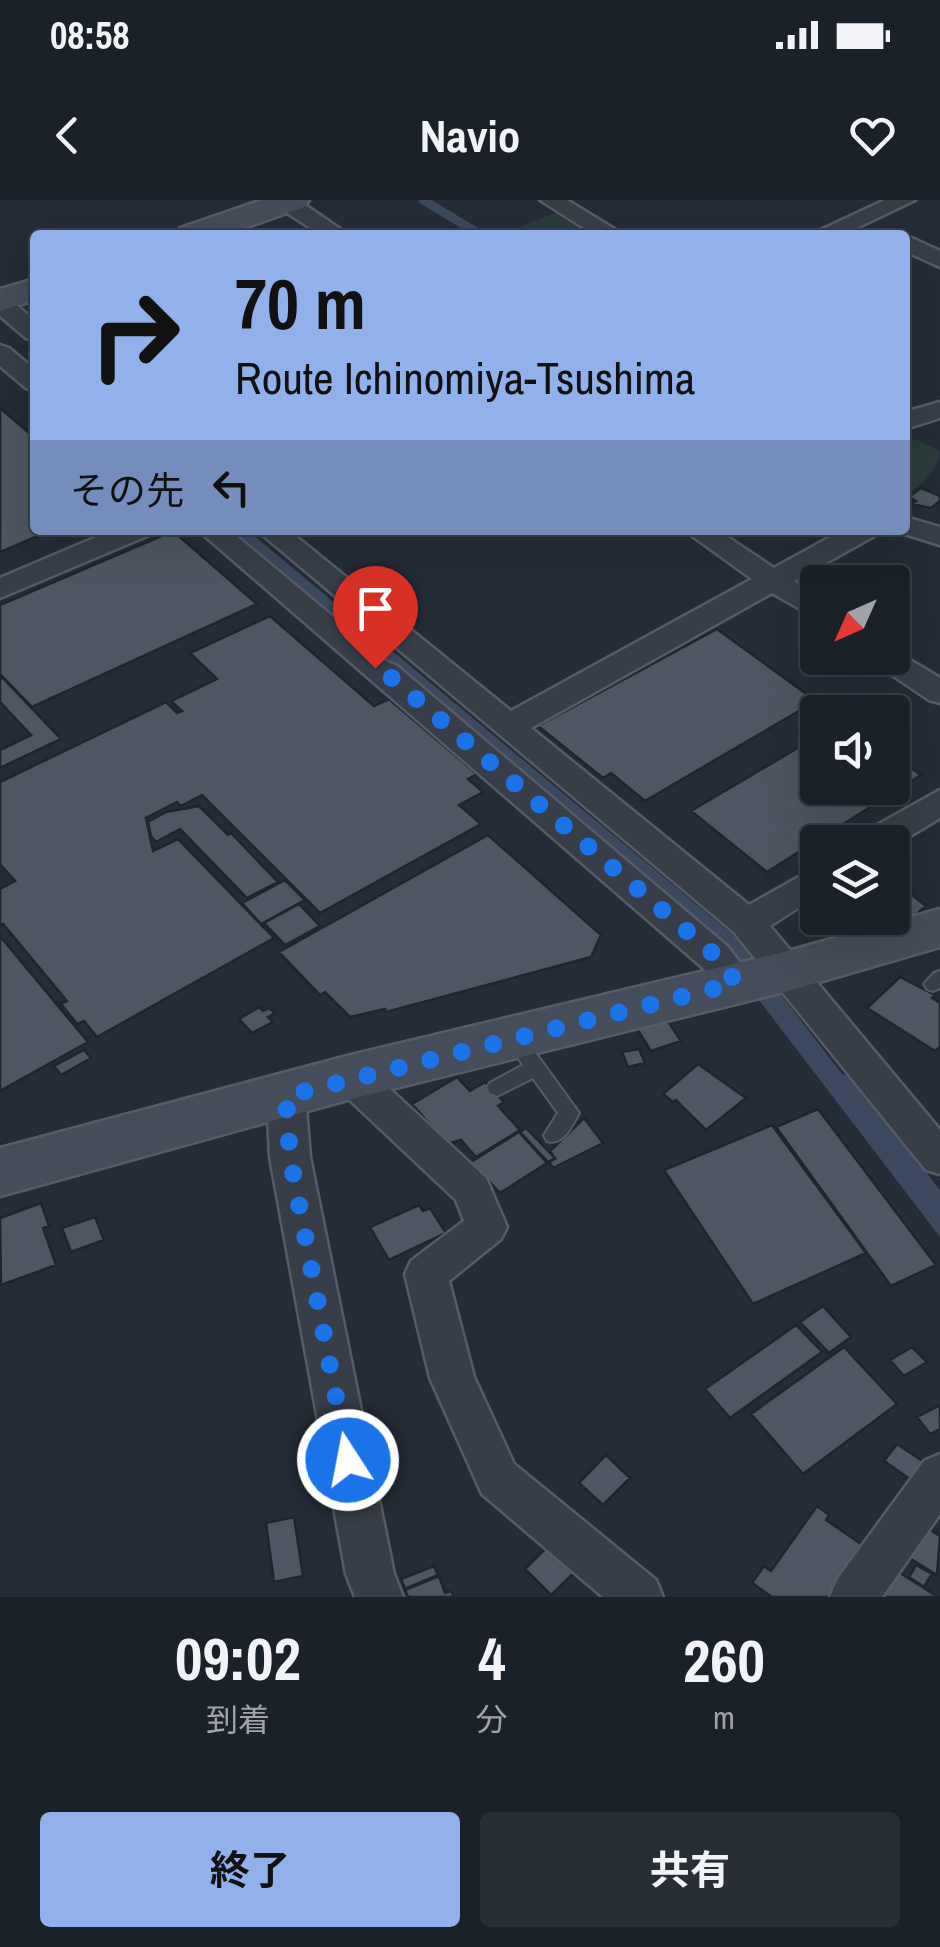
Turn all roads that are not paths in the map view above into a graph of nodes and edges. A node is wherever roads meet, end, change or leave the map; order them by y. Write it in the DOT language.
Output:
graph roads {
  1 [pos="551,200"];
  2 [pos="881,200"];
  3 [pos="904,200"];
  4 [pos="290,201"];
  5 [pos="858,219"];
  6 [pos="206,230"];
  7 [pos="330,230"];
  8 [pos="603,230"];
  9 [pos="833,230"];
  10 [pos="880,230"];
  11 [pos="910,245"];
  12 [pos="940,260"];
  13 [pos="30,291"];
  14 [pos="0,302"];
  15 [pos="30,329"];
  16 [pos="0,353"];
  17 [pos="30,379"];
  18 [pos="910,527"];
  19 [pos="90,535"];
  20 [pos="125,535"];
  21 [pos="218,535"];
  22 [pos="277,535"];
  23 [pos="706,535"];
  24 [pos="855,535"];
  25 [pos="940,536"];
  26 [pos="0,573"];
  27 [pos="773,580"];
  28 [pos="0,589"];
  29 [pos="800,598"];
  30 [pos="910,673"];
  31 [pos="940,693"];
  32 [pos="509,726"];
  33 [pos="940,802"];
  34 [pos="903,825"];
  35 [pos="800,889"];
  36 [pos="746,922"];
  37 [pos="936,954"];
  38 [pos="761,977"];
  39 [pos="524,1052"];
  40 [pos="351,1077"];
  41 [pos="498,1088"];
  42 [pos="286,1096"];
  43 [pos="554,1135"];
  44 [pos="940,1158"];
  45 [pos="0,1172"];
  46 [pos="940,1476"];
  47 [pos="379,1597"];
  48 [pos="639,1597"];
  49 [pos="854,1597"];
  1 -- 8 [label="street"];
  2 -- 5 [label="street"];
  3 -- 5 [label="street"];
  4 -- 6 [label="main road"];
  4 -- 7 [label="street"];
  5 -- 9 [label="street"];
  5 -- 10 [label="street"];
  11 -- 12 [label="street"];
  13 -- 14 [label="main road"];
  14 -- 15 [label="street"];
  16 -- 17 [label="street"];
  18 -- 25 [label="street"];
  19 -- 26 [label="street"];
  20 -- 28 [label="street"];
  21 -- 38 [label="street"];
  22 -- 32 [label="street"];
  23 -- 27 [label="street"];
  24 -- 27 [label="street"];
  27 -- 29 [label="street"];
  27 -- 32 [label="street"];
  30 -- 31 [label="street"];
  32 -- 36 [label="street"];
  33 -- 34 [label="street"];
  35 -- 36 [label="street"];
  36 -- 38 [label="street"];
  37 -- 38 [label="main road"];
  38 -- 39 [label="main road"];
  38 -- 44 [label="street"];
  39 -- 40 [label="main road"];
  39 -- 41 [label="lane"];
  39 -- 43 [label="lane"];
  40 -- 42 [label="main road"];
  40 -- 48 [label="street"];
  42 -- 45 [label="main road"];
  42 -- 47 [label="street"];
  46 -- 49 [label="street"];
}
